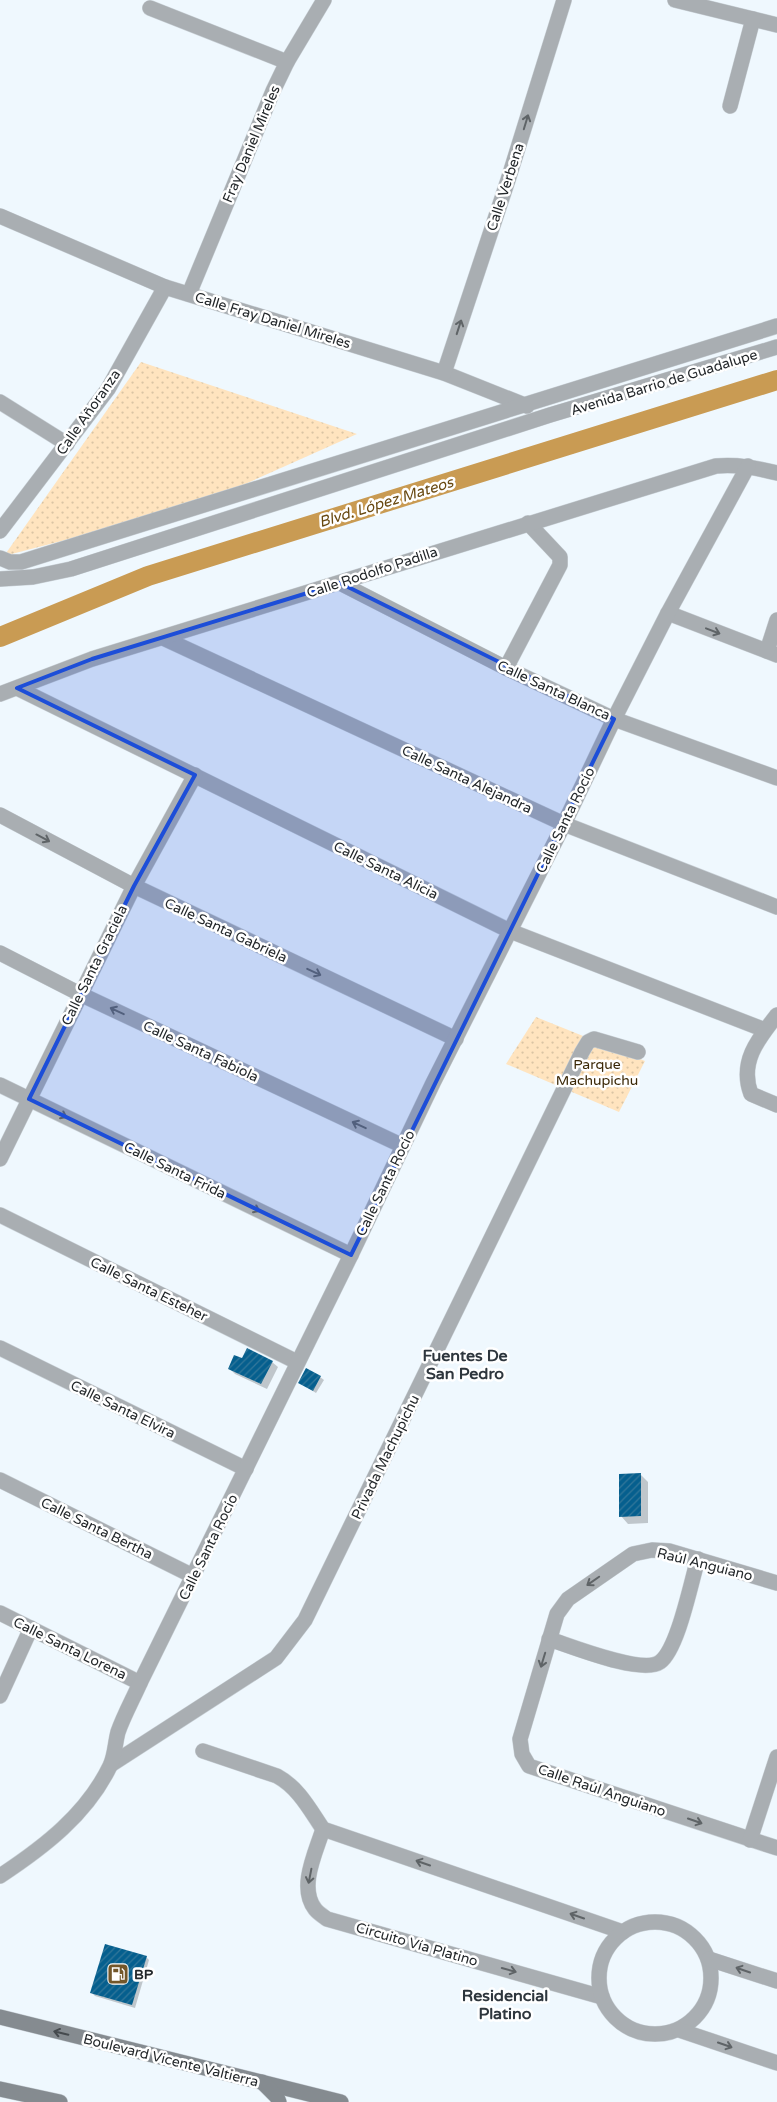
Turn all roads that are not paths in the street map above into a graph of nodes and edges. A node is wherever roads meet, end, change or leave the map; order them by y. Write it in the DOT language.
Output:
graph roads {
  1 [pos="324,0"];
  2 [pos="564,0"];
  3 [pos="675,0"];
  4 [pos="150,8"];
  5 [pos="753,19"];
  6 [pos="777,25"];
  7 [pos="287,62"];
  8 [pos="730,106"];
  9 [pos="0,216"];
  10 [pos="165,287"];
  11 [pos="189,294"];
  12 [pos="777,326"];
  13 [pos="777,347"];
  14 [pos="444,373"];
  15 [pos="0,402"];
  16 [pos="524,405"];
  17 [pos="550,416"];
  18 [pos="67,444"];
  19 [pos="748,466"];
  20 [pos="777,474"];
  21 [pos="528,523"];
  22 [pos="0,531"];
  23 [pos="0,558"];
  24 [pos="0,579"];
  25 [pos="340,583"];
  26 [pos="668,614"];
  27 [pos="777,620"];
  28 [pos="163,638"];
  29 [pos="772,653"];
  30 [pos="506,668"];
  31 [pos="17,688"];
  32 [pos="0,694"];
  33 [pos="614,719"];
  34 [pos="195,775"];
  35 [pos="777,778"];
  36 [pos="0,815"];
  37 [pos="564,824"];
  38 [pos="134,886"];
  39 [pos="777,907"];
  40 [pos="510,931"];
  41 [pos="0,953"];
  42 [pos="80,994"];
  43 [pos="777,1015"];
  44 [pos="765,1030"];
  45 [pos="456,1039"];
  46 [pos="638,1052"];
  47 [pos="0,1085"];
  48 [pos="29,1099"];
  49 [pos="773,1104"];
  50 [pos="403,1146"];
  51 [pos="0,1159"];
  52 [pos="0,1215"];
  53 [pos="351,1255"];
  54 [pos="0,1348"];
  55 [pos="297,1362"];
  56 [pos="246,1469"];
  57 [pos="0,1480"];
  58 [pos="634,1554"];
  59 [pos="698,1559"];
  60 [pos="194,1576"];
  61 [pos="777,1583"];
  62 [pos="0,1613"];
  63 [pos="30,1628"];
  64 [pos="550,1639"];
  65 [pos="140,1683"];
  66 [pos="0,1696"];
  67 [pos="202,1751"];
  68 [pos="777,1758"];
  69 [pos="112,1764"];
  70 [pos="323,1829"];
  71 [pos="750,1840"];
  72 [pos="777,1848"];
  73 [pos="0,1876"];
  74 [pos="623,1932"];
  75 [pos="709,1958"];
  76 [pos="777,1981"];
  77 [pos="602,1996"];
  78 [pos="0,2017"];
  79 [pos="679,2030"];
  80 [pos="777,2063"];
  81 [pos="261,2081"];
  82 [pos="0,2089"];
  83 [pos="60,2102"];
  84 [pos="279,2102"];
  85 [pos="341,2102"];
  1 -- 7 [label="street, Fray Daniel Mireles"];
  14 -- 2 [label="street, Calle Verbena, one-way"];
  3 -- 5 [label="street"];
  4 -- 7 [label="street"];
  5 -- 6 [label="street"];
  5 -- 8 [label="street"];
  7 -- 11 [label="street, Fray Daniel Mireles"];
  9 -- 10 [label="street, Calle Fray Daniel Mireles"];
  10 -- 11 [label="street, Calle Fray Daniel Mireles"];
  10 -- 18 [label="street, Calle Añoranza"];
  11 -- 14 [label="street, Calle Fray Daniel Mireles"];
  12 -- 16 [label="street"];
  13 -- 17 [label="street, Avenida Barrio de Guadalupe"];
  14 -- 16 [label="street, Calle Fray Daniel Mireles"];
  15 -- 18 [label="street"];
  16 -- 17 [label="street, Calle Fray Daniel Mireles"];
  16 -- 23 [label="street"];
  17 -- 24 [label="street, Avenida Barrio de Guadalupe"];
  18 -- 22 [label="street, Calle Añoranza"];
  19 -- 20 [label="street"];
  19 -- 21 [label="street, Calle Rodolfo Padilla"];
  19 -- 26 [label="street, Calle Santa Rocío"];
  21 -- 25 [label="street, Calle Rodolfo Padilla"];
  21 -- 30 [label="street"];
  25 -- 28 [label="street, Calle Rodolfo Padilla"];
  25 -- 30 [label="street, Calle Santa Blanca"];
  26 -- 29 [label="street, one-way"];
  26 -- 33 [label="street, Calle Santa Rocío"];
  27 -- 29 [label="street"];
  28 -- 31 [label="street, Calle Rodolfo Padilla"];
  28 -- 37 [label="street, Calle Santa Alejandra"];
  30 -- 33 [label="street, Calle Santa Blanca"];
  31 -- 32 [label="street, Calle Rodolfo Padilla"];
  31 -- 34 [label="street, Calle Santa Alicia"];
  33 -- 35 [label="street, Calle Santa Blanca"];
  33 -- 37 [label="street, Calle Santa Rocío"];
  34 -- 38 [label="street, Calle Santa Graciela"];
  34 -- 40 [label="street, Calle Santa Alicia"];
  36 -- 38 [label="street, Calle Santa Gabriela, one-way"];
  37 -- 39 [label="street, Calle Santa Alejandra"];
  37 -- 40 [label="street, Calle Santa Rocío"];
  38 -- 42 [label="street, Calle Santa Graciela"];
  38 -- 45 [label="street, Calle Santa Gabriela, one-way"];
  40 -- 44 [label="street, Calle Santa Alicia"];
  40 -- 45 [label="street, Calle Santa Rocío"];
  41 -- 42 [label="street, Calle Santa Fabiola"];
  42 -- 48 [label="street, Calle Santa Graciela"];
  50 -- 42 [label="street, Calle Santa Fabiola, one-way"];
  43 -- 44 [label="street"];
  44 -- 49 [label="street"];
  45 -- 50 [label="street, Calle Santa Rocío"];
  46 -- 69 [label="street, Privada Machupichu"];
  47 -- 48 [label="street, Calle Santa Frida"];
  48 -- 51 [label="street, Calle Santa Graciela"];
  48 -- 53 [label="street, Calle Santa Frida, one-way"];
  50 -- 53 [label="street, Calle Santa Rocío"];
  52 -- 55 [label="street, Calle Santa Esteher"];
  53 -- 55 [label="street, Calle Santa Rocío"];
  54 -- 56 [label="street, Calle Santa Elvira"];
  55 -- 56 [label="street, Calle Santa Rocío"];
  56 -- 60 [label="street, Calle Santa Rocío"];
  57 -- 60 [label="street, Calle Santa Bertha"];
  58 -- 59 [label="street, Raúl Anguiano"];
  58 -- 64 [label="street, Calle Raúl Anguiano, one-way"];
  59 -- 61 [label="street, Raúl Anguiano"];
  59 -- 64 [label="street"];
  60 -- 65 [label="street, Calle Santa Rocío"];
  62 -- 63 [label="street, Calle Santa Lorena"];
  63 -- 65 [label="street, Calle Santa Lorena"];
  63 -- 66 [label="street"];
  64 -- 71 [label="street, Calle Raúl Anguiano, one-way"];
  65 -- 69 [label="street, Calle Santa Rocío"];
  67 -- 70 [label="street"];
  68 -- 71 [label="street"];
  69 -- 73 [label="street, Calle Santa Rocío"];
  74 -- 70 [label="street, one-way"];
  70 -- 77 [label="street, Circuito Vía Platino, one-way"];
  71 -- 72 [label="street, Calle Raúl Anguiano"];
  74 -- 75 [label="street"];
  74 -- 77 [label="street"];
  76 -- 75 [label="street, one-way"];
  75 -- 79 [label="street"];
  77 -- 79 [label="street"];
  81 -- 78 [label="main road, Boulevard Vicente Valtierra, one-way"];
  79 -- 80 [label="street, one-way"];
  81 -- 84 [label="main road"];
  81 -- 85 [label="main road, Boulevard Vicente Valtierra"];
  82 -- 83 [label="main road"];
}
